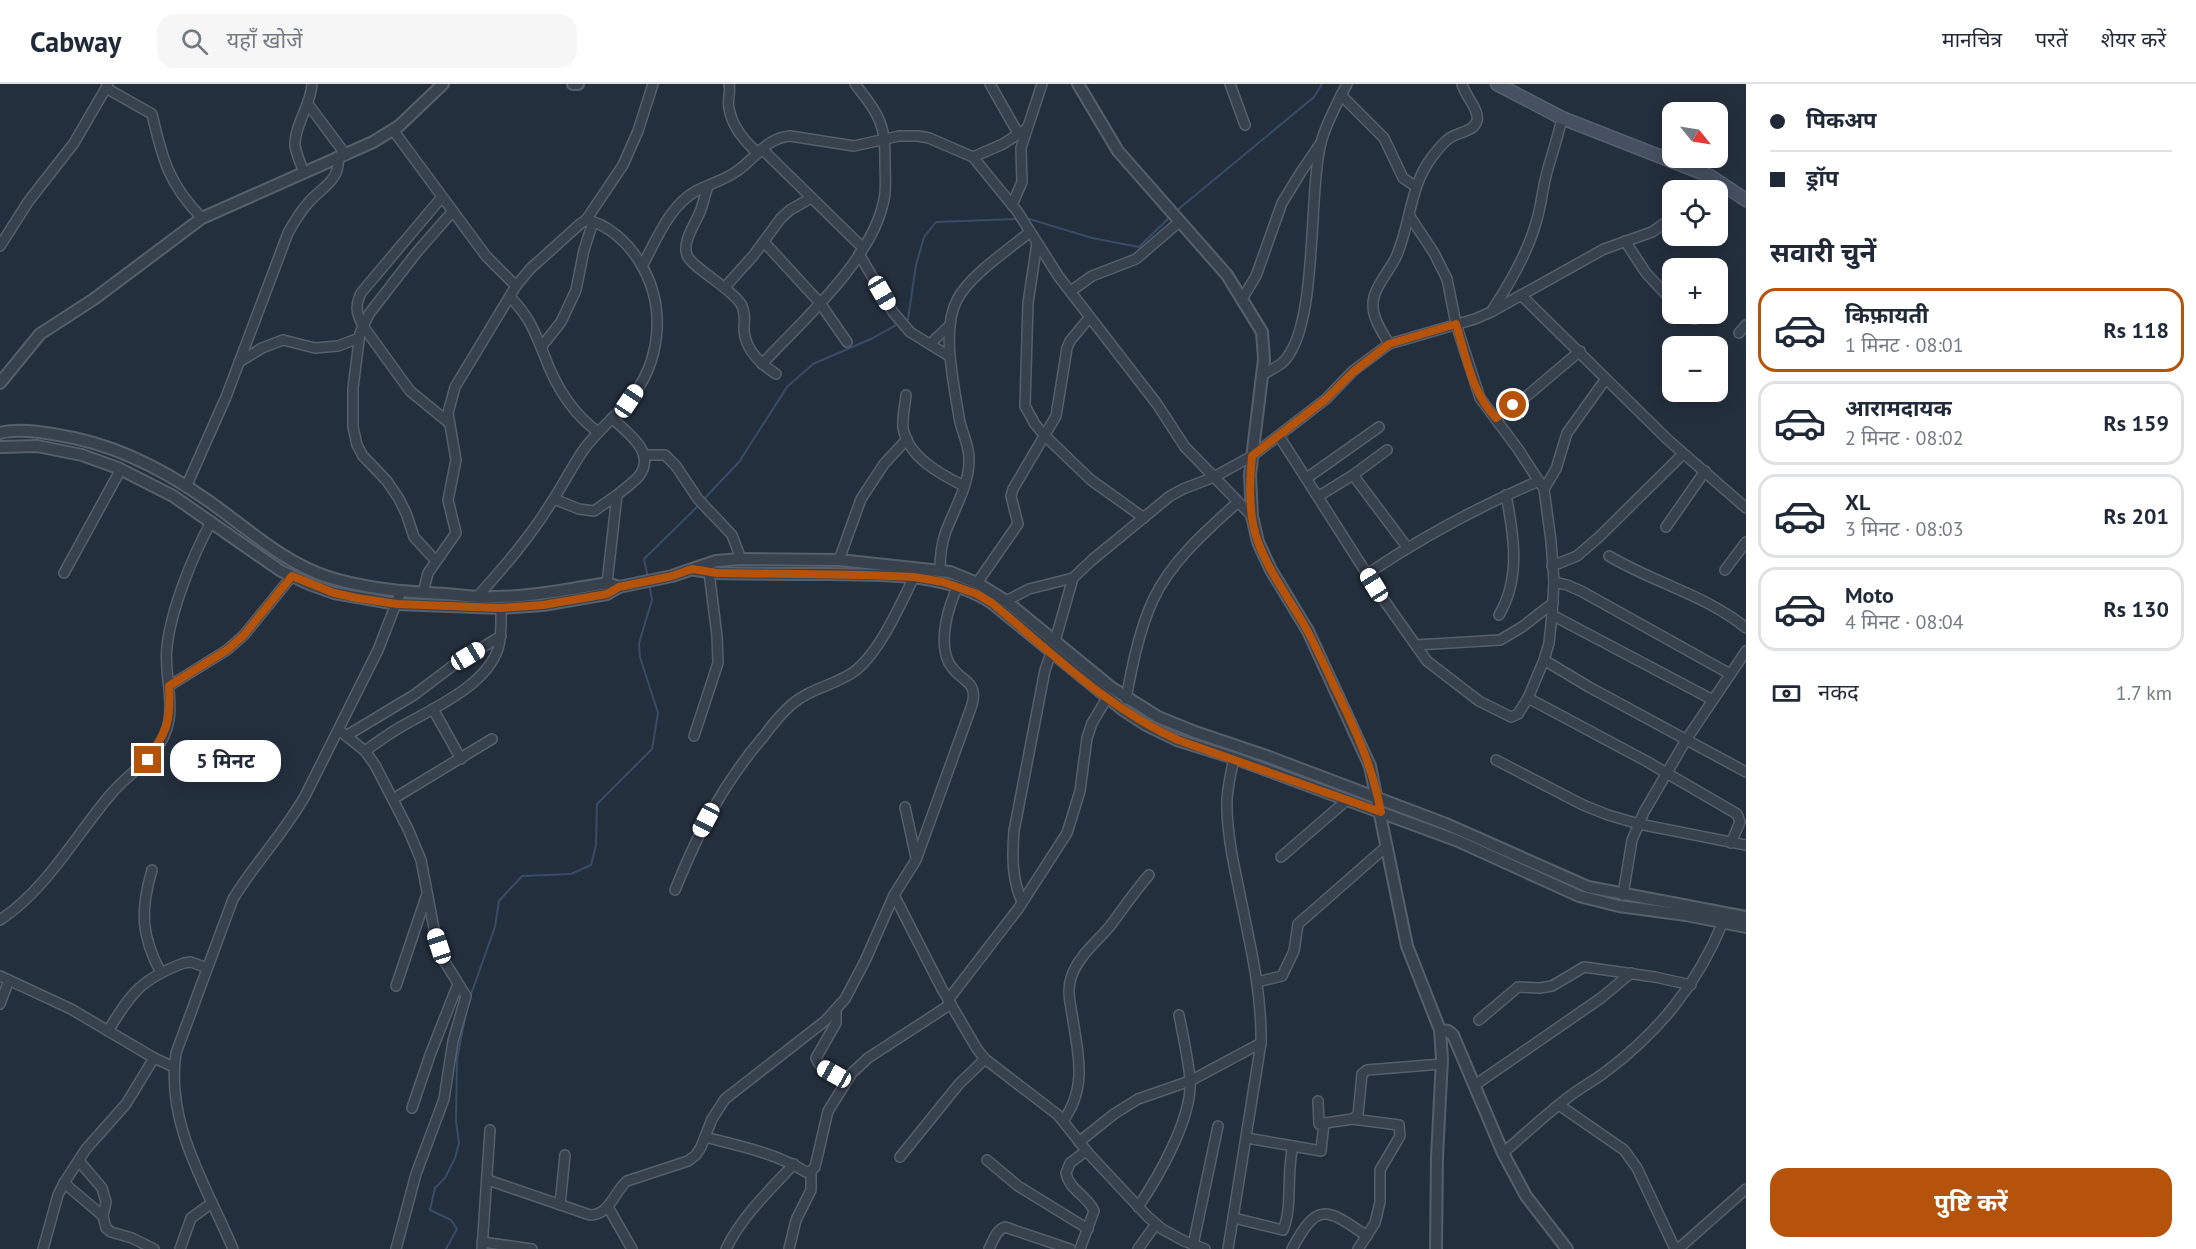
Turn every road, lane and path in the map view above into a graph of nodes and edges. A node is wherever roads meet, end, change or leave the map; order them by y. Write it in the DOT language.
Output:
graph roads {
  1 [pos="312,84"];
  2 [pos="443,84"];
  3 [pos="573,84"];
  4 [pos="578,84"];
  5 [pos="653,84"];
  6 [pos="729,84"];
  7 [pos="855,84"];
  8 [pos="990,84"];
  9 [pos="1042,84"];
  10 [pos="1230,84"];
  11 [pos="1347,84"];
  12 [pos="1462,84"];
  13 [pos="1497,84"];
  14 [pos="107,86"];
  15 [pos="1082,86"];
  16 [pos="1520,90"];
  17 [pos="1341,95"];
  18 [pos="308,104"];
  19 [pos="1562,118"];
  20 [pos="1245,125"];
  21 [pos="393,130"];
  22 [pos="1022,131"];
  23 [pos="885,140"];
  24 [pos="1322,142"];
  25 [pos="760,151"];
  26 [pos="344,155"];
  27 [pos="973,157"];
  28 [pos="304,173"];
  29 [pos="1710,176"];
  30 [pos="1706,180"];
  31 [pos="708,186"];
  32 [pos="1415,186"];
  33 [pos="442,196"];
  34 [pos="811,198"];
  35 [pos="1746,200"];
  36 [pos="1015,208"];
  37 [pos="453,211"];
  38 [pos="1409,214"];
  39 [pos="202,218"];
  40 [pos="1177,220"];
  41 [pos="590,221"];
  42 [pos="1662,225"];
  43 [pos="1029,229"];
  44 [pos="1624,241"];
  45 [pos="764,242"];
  46 [pos="1037,243"];
  47 [pos="0,246"];
  48 [pos="861,251"];
  49 [pos="642,266"];
  50 [pos="516,286"];
  51 [pos="725,287"];
  52 [pos="1662,290"];
  53 [pos="1071,291"];
  54 [pos="1521,295"];
  55 [pos="510,297"];
  56 [pos="1242,299"];
  57 [pos="820,303"];
  58 [pos="1491,312"];
  59 [pos="1089,318"];
  60 [pos="1456,324"];
  61 [pos="950,325"];
  62 [pos="1746,325"];
  63 [pos="363,326"];
  64 [pos="1739,333"];
  65 [pos="359,338"];
  66 [pos="847,342"];
  67 [pos="930,344"];
  68 [pos="1389,344"];
  69 [pos="542,346"];
  70 [pos="1580,351"];
  71 [pos="949,356"];
  72 [pos="239,362"];
  73 [pos="762,364"];
  74 [pos="776,374"];
  75 [pos="1262,375"];
  76 [pos="1605,380"];
  77 [pos="0,383"];
  78 [pos="906,395"];
  79 [pos="612,418"];
  80 [pos="1496,418"];
  81 [pos="448,422"];
  82 [pos="1379,427"];
  83 [pos="598,432"];
  84 [pos="0,433"];
  85 [pos="1044,435"];
  86 [pos="1279,436"];
  87 [pos="907,439"];
  88 [pos="0,447"];
  89 [pos="1387,450"];
  90 [pos="645,454"];
  91 [pos="1683,454"];
  92 [pos="1252,456"];
  93 [pos="121,469"];
  94 [pos="1705,471"];
  95 [pos="1353,475"];
  96 [pos="1214,477"];
  97 [pos="1306,478"];
  98 [pos="1541,485"];
  99 [pos="964,486"];
  100 [pos="186,487"];
  101 [pos="617,495"];
  102 [pos="1506,495"];
  103 [pos="1319,496"];
  104 [pos="554,499"];
  105 [pos="1238,502"];
  106 [pos="1746,508"];
  107 [pos="1251,516"];
  108 [pos="1144,518"];
  109 [pos="211,522"];
  110 [pos="1666,527"];
  111 [pos="1746,542"];
  112 [pos="1407,547"];
  113 [pos="1609,556"];
  114 [pos="741,559"];
  115 [pos="839,560"];
  116 [pos="435,561"];
  117 [pos="1552,566"];
  118 [pos="692,569"];
  119 [pos="940,570"];
  120 [pos="1725,570"];
  121 [pos="709,572"];
  122 [pos="64,573"];
  123 [pos="1367,574"];
  124 [pos="292,576"];
  125 [pos="914,577"];
  126 [pos="1073,578"];
  127 [pos="1554,582"];
  128 [pos="607,583"];
  129 [pos="977,583"];
  130 [pos="958,586"];
  131 [pos="619,587"];
  132 [pos="401,591"];
  133 [pos="423,593"];
  134 [pos="478,596"];
  135 [pos="1006,601"];
  136 [pos="1553,603"];
  137 [pos="397,604"];
  138 [pos="501,608"];
  139 [pos="1498,615"];
  140 [pos="1552,615"];
  141 [pos="1746,628"];
  142 [pos="501,636"];
  143 [pos="1055,641"];
  144 [pos="1416,645"];
  145 [pos="1746,651"];
  146 [pos="1051,653"];
  147 [pos="1544,660"];
  148 [pos="1730,674"];
  149 [pos="169,686"];
  150 [pos="1107,698"];
  151 [pos="1528,698"];
  152 [pos="1126,699"];
  153 [pos="1713,700"];
  154 [pos="434,709"];
  155 [pos="343,733"];
  156 [pos="694,736"];
  157 [pos="492,739"];
  158 [pos="1686,740"];
  159 [pos="365,751"];
  160 [pos="1234,758"];
  161 [pos="461,759"];
  162 [pos="1496,760"];
  163 [pos="1666,772"];
  164 [pos="1746,772"];
  165 [pos="393,799"];
  166 [pos="1378,799"];
  167 [pos="1347,800"];
  168 [pos="905,807"];
  169 [pos="1381,812"];
  170 [pos="1638,824"];
  171 [pos="1731,843"];
  172 [pos="1746,844"];
  173 [pos="1387,846"];
  174 [pos="1281,857"];
  175 [pos="916,860"];
  176 [pos="152,870"];
  177 [pos="1149,875"];
  178 [pos="675,890"];
  179 [pos="428,892"];
  180 [pos="894,895"];
  181 [pos="1623,895"];
  182 [pos="1022,902"];
  183 [pos="1746,917"];
  184 [pos="0,920"];
  185 [pos="1723,922"];
  186 [pos="1746,927"];
  187 [pos="207,968"];
  188 [pos="161,973"];
  189 [pos="1631,973"];
  190 [pos="5,978"];
  191 [pos="1257,982"];
  192 [pos="458,984"];
  193 [pos="396,986"];
  194 [pos="1691,986"];
  195 [pos="949,1002"];
  196 [pos="0,1004"];
  197 [pos="836,1011"];
  198 [pos="1179,1014"];
  199 [pos="1479,1020"];
  200 [pos="1440,1030"];
  201 [pos="108,1031"];
  202 [pos="1261,1043"];
  203 [pos="154,1058"];
  204 [pos="985,1059"];
  205 [pos="1442,1065"];
  206 [pos="174,1067"];
  207 [pos="846,1080"];
  208 [pos="1190,1081"];
  209 [pos="1474,1085"];
  210 [pos="1318,1101"];
  211 [pos="1559,1105"];
  212 [pos="412,1108"];
  213 [pos="1352,1119"];
  214 [pos="1063,1120"];
  215 [pos="1324,1124"];
  216 [pos="1218,1126"];
  217 [pos="490,1130"];
  218 [pos="705,1137"];
  219 [pos="1247,1138"];
  220 [pos="1079,1142"];
  221 [pos="1293,1146"];
  222 [pos="1086,1151"];
  223 [pos="1503,1153"];
  224 [pos="565,1155"];
  225 [pos="900,1157"];
  226 [pos="987,1160"];
  227 [pos="79,1161"];
  228 [pos="794,1164"];
  229 [pos="811,1171"];
  230 [pos="488,1180"];
  231 [pos="64,1183"];
  232 [pos="1746,1189"];
  233 [pos="212,1203"];
  234 [pos="560,1205"];
  235 [pos="608,1207"];
  236 [pos="1138,1207"];
  237 [pos="103,1216"];
  238 [pos="1234,1218"];
  239 [pos="1156,1224"];
  240 [pos="1088,1229"];
  241 [pos="1367,1236"];
  242 [pos="1193,1245"];
  243 [pos="482,1246"];
  244 [pos="43,1249"];
  245 [pos="154,1249"];
  246 [pos="180,1249"];
  247 [pos="234,1249"];
  248 [pos="396,1249"];
  249 [pos="532,1249"];
  250 [pos="632,1249"];
  251 [pos="726,1249"];
  252 [pos="789,1249"];
  253 [pos="988,1249"];
  254 [pos="1070,1249"];
  255 [pos="1080,1249"];
  256 [pos="1138,1249"];
  257 [pos="1205,1249"];
  258 [pos="1228,1249"];
  259 [pos="1292,1249"];
  260 [pos="1358,1249"];
  261 [pos="1436,1249"];
  262 [pos="1567,1249"];
  263 [pos="1677,1249"];
  1 -- 18 [label="street"];
  2 -- 21 [label="street"];
  3 -- 4 [label="street"];
  5 -- 41 [label="street"];
  6 -- 25 [label="street"];
  7 -- 23 [label="street"];
  8 -- 22 [label="street"];
  9 -- 22 [label="street"];
  10 -- 20 [label="street"];
  11 -- 17 [label="street"];
  12 -- 32 [label="street"];
  13 -- 16 [label="main road"];
  14 -- 39 [label="street"];
  14 -- 47 [label="street"];
  15 -- 40 [label="street"];
  16 -- 19 [label="main road"];
  17 -- 24 [label="street"];
  17 -- 32 [label="street"];
  18 -- 26 [label="street"];
  18 -- 28 [label="street"];
  19 -- 29 [label="main road"];
  19 -- 58 [label="street"];
  21 -- 26 [label="street"];
  21 -- 33 [label="street"];
  22 -- 27 [label="street"];
  22 -- 36 [label="street"];
  23 -- 25 [label="street"];
  23 -- 27 [label="street"];
  23 -- 48 [label="street"];
  24 -- 56 [label="street"];
  24 -- 75 [label="street"];
  25 -- 31 [label="street"];
  25 -- 34 [label="street"];
  26 -- 28 [label="street"];
  26 -- 72 [label="street"];
  27 -- 36 [label="street"];
  28 -- 39 [label="street"];
  29 -- 30 [label="street"];
  29 -- 35 [label="main road"];
  31 -- 49 [label="street"];
  31 -- 51 [label="street"];
  32 -- 38 [label="street"];
  33 -- 37 [label="street"];
  33 -- 63 [label="street"];
  34 -- 45 [label="street"];
  34 -- 48 [label="street"];
  36 -- 43 [label="street"];
  37 -- 50 [label="street"];
  37 -- 63 [label="street"];
  38 -- 60 [label="street"];
  38 -- 68 [label="street"];
  39 -- 77 [label="street"];
  40 -- 53 [label="street"];
  40 -- 56 [label="street"];
  41 -- 49 [label="street"];
  41 -- 50 [label="street"];
  41 -- 69 [label="street"];
  42 -- 44 [label="street"];
  43 -- 46 [label="street"];
  43 -- 61 [label="street"];
  44 -- 52 [label="street"];
  44 -- 54 [label="street"];
  45 -- 51 [label="street"];
  45 -- 57 [label="street"];
  46 -- 53 [label="street"];
  46 -- 85 [label="street"];
  48 -- 57 [label="street"];
  48 -- 67 [label="street"];
  49 -- 79 [label="street"];
  50 -- 55 [label="street"];
  51 -- 73 [label="street"];
  53 -- 59 [label="street"];
  54 -- 58 [label="street"];
  54 -- 70 [label="street"];
  55 -- 69 [label="street"];
  55 -- 81 [label="street"];
  56 -- 75 [label="street"];
  57 -- 66 [label="street"];
  57 -- 73 [label="street"];
  58 -- 60 [label="street"];
  59 -- 85 [label="street"];
  59 -- 96 [label="street"];
  60 -- 68 [label="street"];
  60 -- 80 [label="street"];
  61 -- 67 [label="street"];
  61 -- 71 [label="street"];
  62 -- 64 [label="street"];
  63 -- 65 [label="street"];
  63 -- 81 [label="street"];
  65 -- 72 [label="street"];
  65 -- 116 [label="street"];
  67 -- 71 [label="street"];
  68 -- 86 [label="street"];
  69 -- 83 [label="street"];
  70 -- 76 [label="street"];
  70 -- 80 [label="street"];
  71 -- 99 [label="street"];
  72 -- 100 [label="street"];
  73 -- 74 [label="street"];
  75 -- 92 [label="street"];
  76 -- 91 [label="street"];
  76 -- 98 [label="street"];
  78 -- 87 [label="street"];
  79 -- 83 [label="street"];
  79 -- 90 [label="street"];
  80 -- 98 [label="street"];
  81 -- 116 [label="street"];
  82 -- 97 [label="street"];
  83 -- 104 [label="street"];
  84 -- 100 [label="street"];
  85 -- 108 [label="street"];
  85 -- 129 [label="street"];
  86 -- 92 [label="street"];
  86 -- 97 [label="street"];
  87 -- 99 [label="street"];
  87 -- 115 [label="street"];
  88 -- 93 [label="street"];
  89 -- 95 [label="street"];
  90 -- 101 [label="street"];
  90 -- 114 [label="street"];
  91 -- 94 [label="street"];
  91 -- 117 [label="street"];
  92 -- 96 [label="street"];
  92 -- 107 [label="street"];
  93 -- 109 [label="street"];
  93 -- 122 [label="street"];
  94 -- 106 [label="street"];
  94 -- 110 [label="street"];
  95 -- 103 [label="street"];
  95 -- 112 [label="street"];
  96 -- 105 [label="street"];
  96 -- 108 [label="street"];
  97 -- 103 [label="street"];
  98 -- 102 [label="street"];
  98 -- 117 [label="street"];
  99 -- 119 [label="street"];
  100 -- 132 [label="street"];
  101 -- 104 [label="street"];
  101 -- 128 [label="street"];
  102 -- 112 [label="street"];
  102 -- 139 [label="street"];
  103 -- 123 [label="street"];
  104 -- 134 [label="street"];
  105 -- 107 [label="street"];
  105 -- 152 [label="street"];
  107 -- 166 [label="street"];
  108 -- 126 [label="street"];
  109 -- 124 [label="street"];
  109 -- 149 [label="street"];
  111 -- 120 [label="street"];
  112 -- 123 [label="street"];
  113 -- 141 [label="street"];
  114 -- 115 [label="street"];
  114 -- 118 [label="street"];
  115 -- 119 [label="street"];
  116 -- 133 [label="street"];
  117 -- 127 [label="street"];
  118 -- 121 [label="street"];
  118 -- 131 [label="street"];
  119 -- 129 [label="street"];
  121 -- 125 [label="street"];
  121 -- 156 [label="street"];
  123 -- 144 [label="street"];
  124 -- 137 [label="street"];
  124 -- 149 [label="street"];
  125 -- 130 [label="street"];
  125 -- 178 [label="street"];
  126 -- 135 [label="street"];
  126 -- 143 [label="street"];
  127 -- 136 [label="street"];
  127 -- 148 [label="street"];
  128 -- 131 [label="street"];
  128 -- 134 [label="street"];
  129 -- 135 [label="street"];
  130 -- 146 [label="street"];
  130 -- 175 [label="street"];
  131 -- 138 [label="street"];
  132 -- 133 [label="street"];
  132 -- 137 [label="street"];
  133 -- 134 [label="street"];
  135 -- 143 [label="street"];
  136 -- 140 [label="street"];
  136 -- 144 [label="street"];
  137 -- 138 [label="street"];
  137 -- 155 [label="street"];
  138 -- 142 [label="street"];
  140 -- 147 [label="street"];
  140 -- 153 [label="street"];
  142 -- 154 [label="street"];
  142 -- 155 [label="street"];
  143 -- 152 [label="street"];
  144 -- 151 [label="street"];
  145 -- 148 [label="street"];
  146 -- 150 [label="street"];
  146 -- 182 [label="street"];
  147 -- 151 [label="street"];
  147 -- 158 [label="street"];
  148 -- 153 [label="street"];
  149 -- 184 [label="street"];
  150 -- 160 [label="street"];
  150 -- 182 [label="street"];
  151 -- 163 [label="street"];
  152 -- 166 [label="street"];
  153 -- 158 [label="street"];
  154 -- 159 [label="street"];
  154 -- 161 [label="street"];
  155 -- 159 [label="street"];
  155 -- 187 [label="street"];
  157 -- 161 [label="street"];
  158 -- 163 [label="street"];
  158 -- 164 [label="street"];
  159 -- 165 [label="street"];
  160 -- 167 [label="street"];
  160 -- 191 [label="street"];
  161 -- 165 [label="street"];
  162 -- 170 [label="street"];
  163 -- 170 [label="street"];
  163 -- 171 [label="street"];
  165 -- 179 [label="street"];
  166 -- 169 [label="street"];
  166 -- 181 [label="street"];
  167 -- 169 [label="street"];
  167 -- 174 [label="street"];
  168 -- 175 [label="street"];
  169 -- 173 [label="street"];
  169 -- 185 [label="street"];
  170 -- 171 [label="street"];
  170 -- 181 [label="street"];
  171 -- 172 [label="street"];
  173 -- 191 [label="street"];
  173 -- 200 [label="street"];
  175 -- 180 [label="street"];
  176 -- 188 [label="street"];
  177 -- 214 [label="street"];
  179 -- 192 [label="street"];
  179 -- 193 [label="street"];
  180 -- 195 [label="street"];
  180 -- 197 [label="street"];
  181 -- 183 [label="street"];
  182 -- 195 [label="street"];
  185 -- 186 [label="street"];
  185 -- 194 [label="street"];
  187 -- 188 [label="street"];
  187 -- 206 [label="street"];
  188 -- 201 [label="street"];
  189 -- 194 [label="street"];
  189 -- 199 [label="street"];
  189 -- 209 [label="street"];
  190 -- 196 [label="street"];
  190 -- 201 [label="street"];
  191 -- 202 [label="street"];
  192 -- 212 [label="street"];
  192 -- 248 [label="street"];
  194 -- 211 [label="street"];
  195 -- 204 [label="street"];
  195 -- 207 [label="street"];
  197 -- 207 [label="street"];
  197 -- 218 [label="street"];
  198 -- 208 [label="street"];
  200 -- 205 [label="street"];
  200 -- 209 [label="street"];
  201 -- 203 [label="street"];
  202 -- 208 [label="street"];
  202 -- 219 [label="street"];
  203 -- 206 [label="street"];
  203 -- 227 [label="street"];
  204 -- 214 [label="street"];
  204 -- 225 [label="street"];
  205 -- 213 [label="street"];
  205 -- 261 [label="street"];
  206 -- 233 [label="street"];
  207 -- 229 [label="street"];
  208 -- 220 [label="street"];
  208 -- 236 [label="street"];
  209 -- 223 [label="street"];
  210 -- 215 [label="street"];
  211 -- 223 [label="street"];
  211 -- 263 [label="street"];
  213 -- 215 [label="street"];
  213 -- 241 [label="street"];
  214 -- 220 [label="street"];
  215 -- 221 [label="street"];
  216 -- 242 [label="street"];
  217 -- 230 [label="street"];
  218 -- 228 [label="street"];
  218 -- 235 [label="street"];
  219 -- 221 [label="street"];
  219 -- 238 [label="street"];
  220 -- 222 [label="street"];
  221 -- 238 [label="street"];
  222 -- 236 [label="street"];
  222 -- 240 [label="street"];
  223 -- 262 [label="street"];
  224 -- 234 [label="street"];
  226 -- 240 [label="street"];
  227 -- 231 [label="street"];
  227 -- 237 [label="street"];
  228 -- 229 [label="street"];
  228 -- 251 [label="street"];
  229 -- 252 [label="street"];
  230 -- 234 [label="street"];
  230 -- 243 [label="street"];
  231 -- 237 [label="street"];
  231 -- 244 [label="street"];
  232 -- 263 [label="street"];
  233 -- 246 [label="street"];
  233 -- 247 [label="street"];
  234 -- 235 [label="street"];
  235 -- 250 [label="street"];
  236 -- 239 [label="street"];
  237 -- 245 [label="street"];
  238 -- 258 [label="street"];
  239 -- 242 [label="street"];
  239 -- 256 [label="street"];
  240 -- 255 [label="street"];
  241 -- 259 [label="street"];
  241 -- 260 [label="street"];
  242 -- 257 [label="street"];
  243 -- 249 [label="street"];
  253 -- 254 [label="street"];
}
